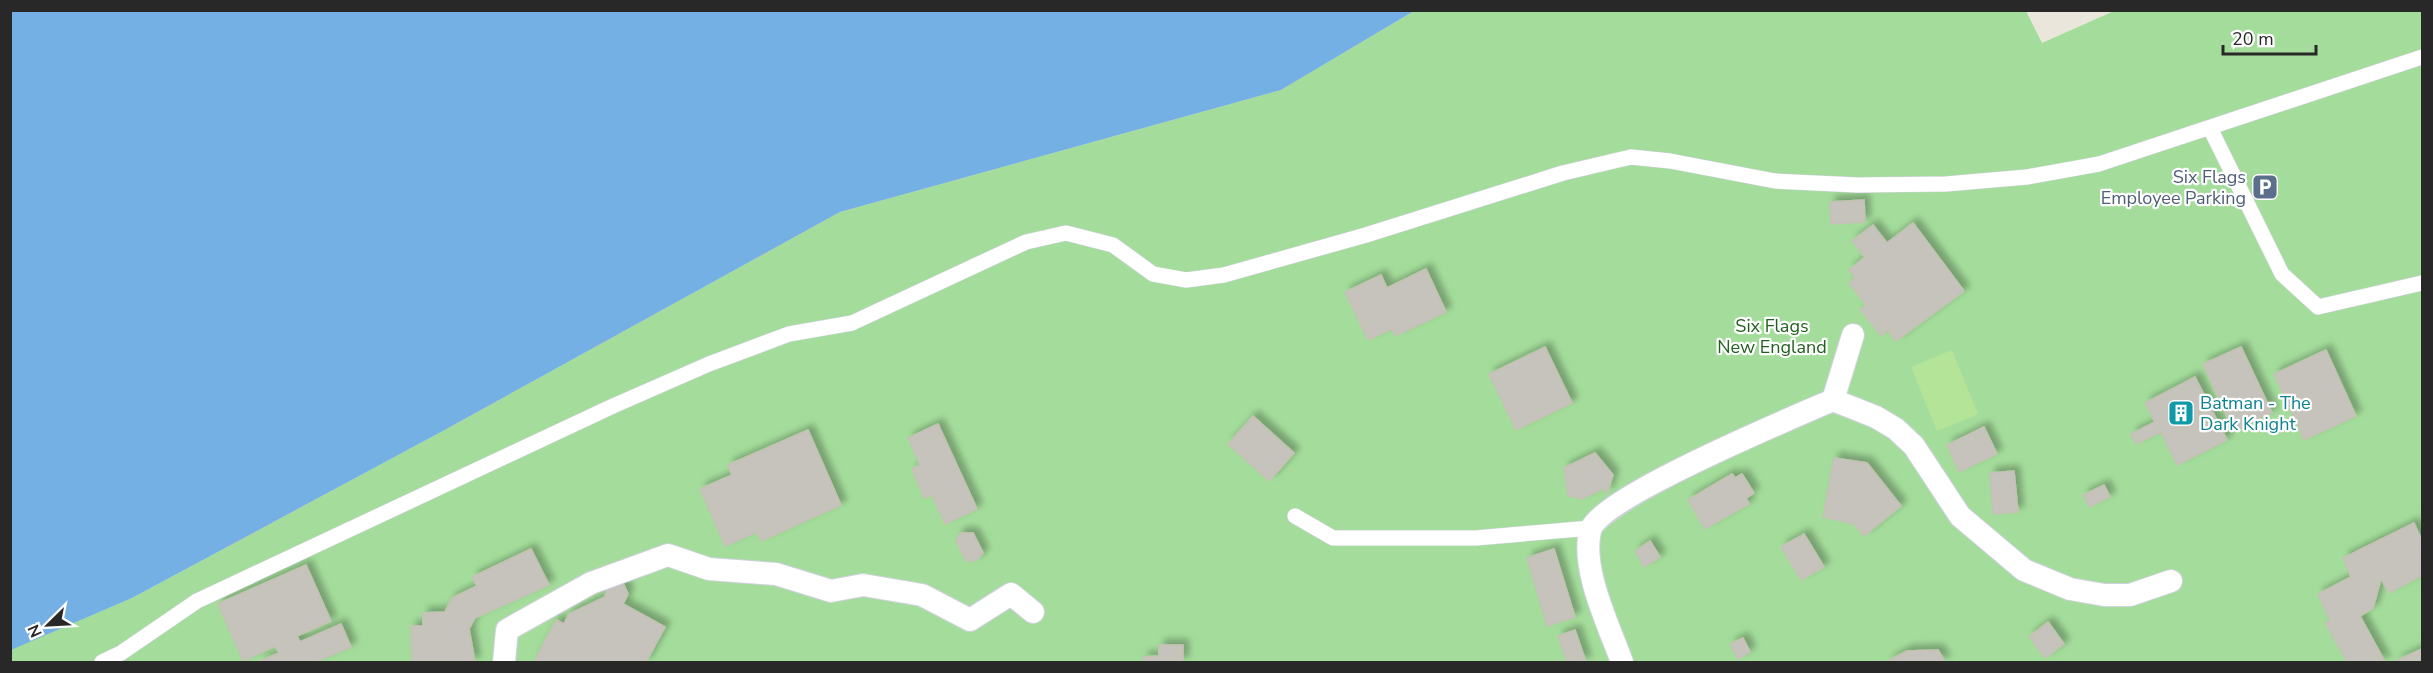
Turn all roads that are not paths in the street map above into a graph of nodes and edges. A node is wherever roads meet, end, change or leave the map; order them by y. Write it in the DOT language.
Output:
graph roads {
  1 [pos="2422,57"];
  2 [pos="2210,128"];
  3 [pos="2422,283"];
  4 [pos="1853,335"];
  5 [pos="1833,400"];
  6 [pos="1295,516"];
  7 [pos="1591,528"];
  8 [pos="2171,581"];
  9 [pos="1034,612"];
  10 [pos="102,663"];
  11 [pos="504,663"];
  12 [pos="1622,663"];
  1 -- 2 [label="lane"];
  2 -- 3 [label="lane"];
  2 -- 10 [label="lane"];
  4 -- 5 [label="street"];
  5 -- 7 [label="street"];
  5 -- 8 [label="street"];
  6 -- 7 [label="lane"];
  7 -- 12 [label="street"];
  9 -- 11 [label="street"];
}
